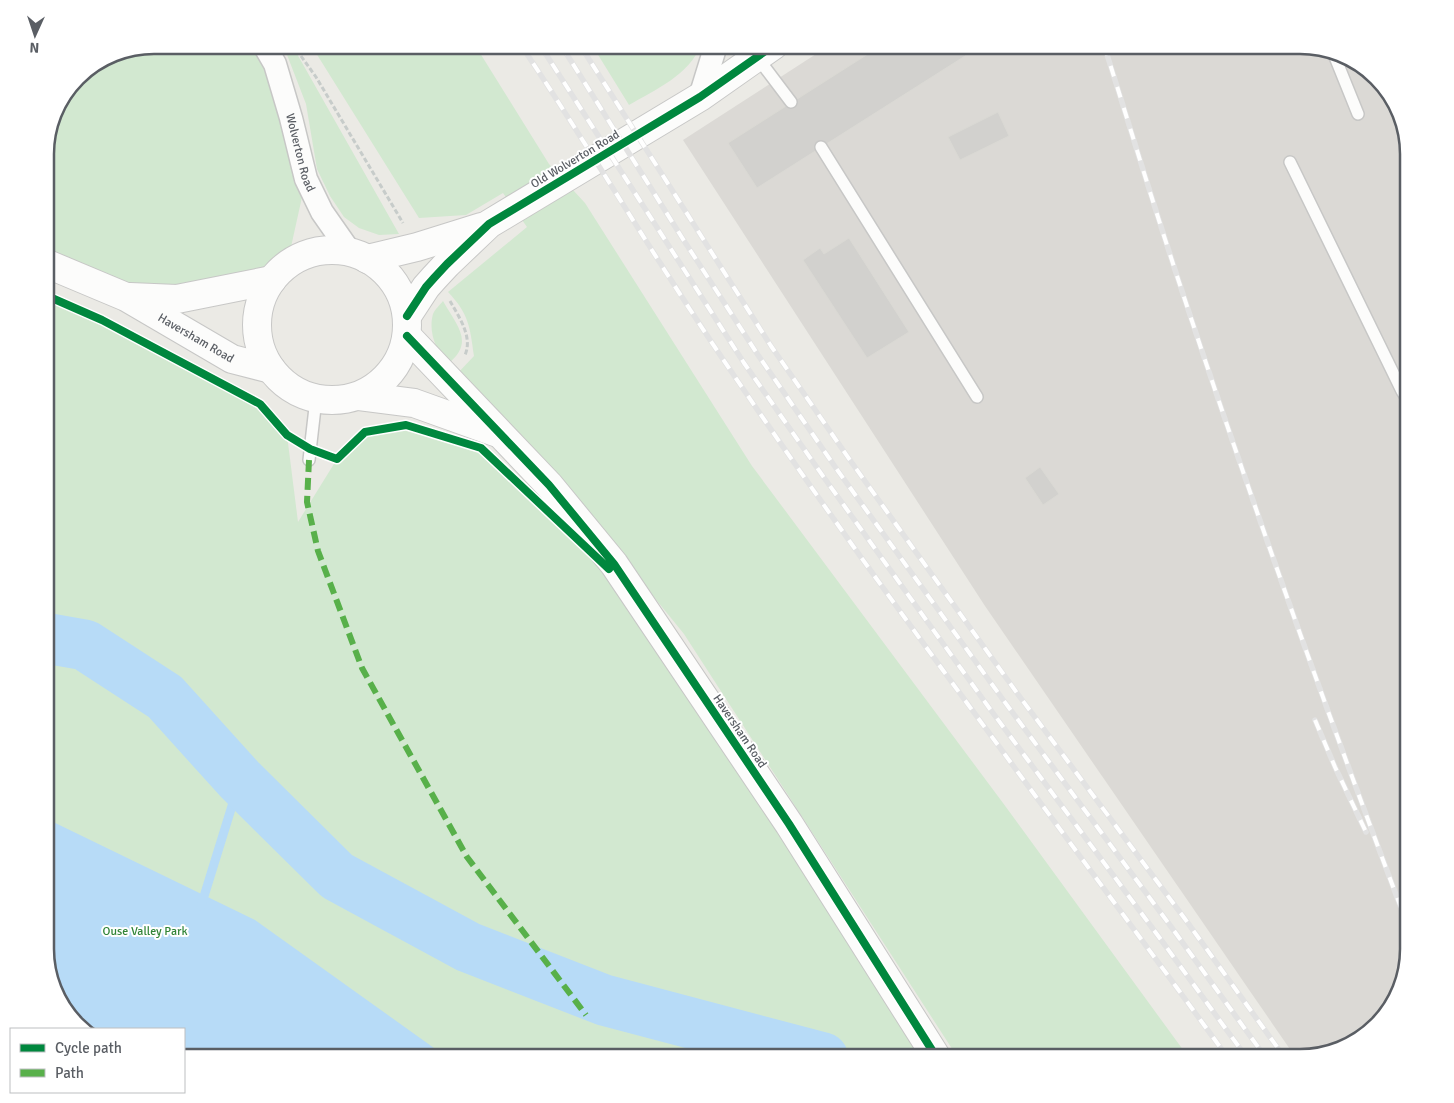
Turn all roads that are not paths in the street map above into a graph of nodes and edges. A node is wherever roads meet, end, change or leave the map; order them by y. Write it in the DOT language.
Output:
graph roads {
  1 [pos="269,54"];
  2 [pos="713,54"];
  3 [pos="761,54"];
  4 [pos="767,54"];
  5 [pos="1336,60"];
  6 [pos="700,97"];
  7 [pos="791,102"];
  8 [pos="1358,114"];
  9 [pos="820,147"];
  10 [pos="1290,162"];
  11 [pos="489,224"];
  12 [pos="359,255"];
  13 [pos="54,267"];
  14 [pos="272,280"];
  15 [pos="126,297"];
  16 [pos="407,326"];
  17 [pos="271,368"];
  18 [pos="1400,387"];
  19 [pos="359,396"];
  20 [pos="977,398"];
  21 [pos="316,399"];
  22 [pos="501,434"];
  23 [pos="308,460"];
  24 [pos="931,1049"];
  1 -- 12 [label="street, Wolverton Road"];
  2 -- 6 [label="street"];
  3 -- 6 [label="street, Old Wolverton Road"];
  4 -- 7 [label="lane"];
  5 -- 8 [label="lane"];
  6 -- 11 [label="street, Old Wolverton Road"];
  9 -- 20 [label="lane"];
  10 -- 18 [label="lane"];
  11 -- 12 [label="street, Old Wolverton Road"];
  11 -- 16 [label="street, Old Wolverton Road"];
  12 -- 14 [label="street"];
  12 -- 16 [label="street"];
  13 -- 15 [label="street, Haversham Road"];
  14 -- 15 [label="street, Haversham Road"];
  14 -- 17 [label="street"];
  15 -- 17 [label="street, Haversham Road"];
  16 -- 19 [label="street"];
  16 -- 22 [label="street, Haversham Road"];
  17 -- 21 [label="street"];
  19 -- 21 [label="street"];
  19 -- 22 [label="street"];
  21 -- 23 [label="lane"];
  22 -- 24 [label="street, Haversham Road"];
}
